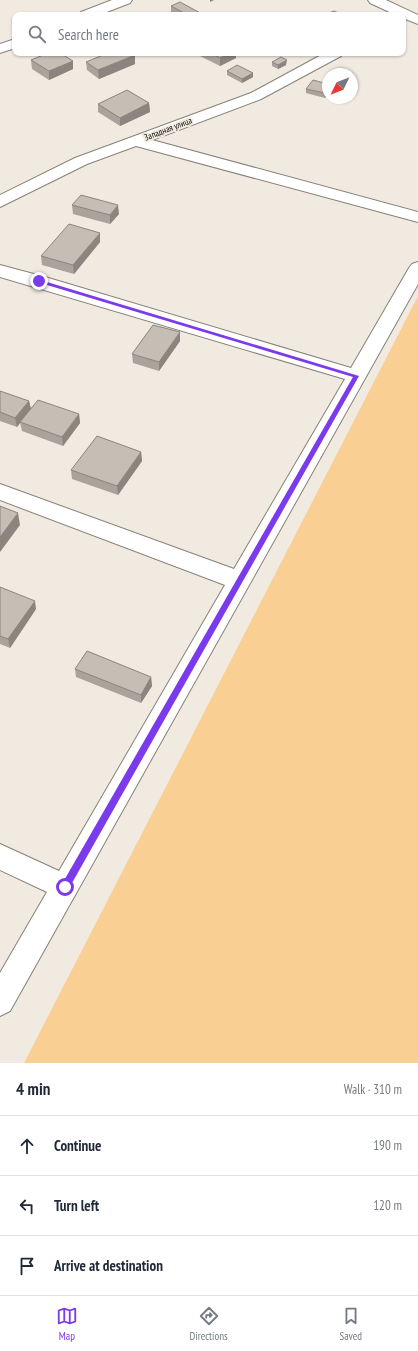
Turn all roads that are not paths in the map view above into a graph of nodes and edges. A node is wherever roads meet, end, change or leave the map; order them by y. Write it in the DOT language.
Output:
graph roads {
  1 [pos="124,0"];
  2 [pos="375,0"];
  3 [pos="94,12"];
  4 [pos="397,12"];
  5 [pos="12,44"];
  6 [pos="0,49"];
  7 [pos="330,56"];
  8 [pos="136,141"];
  9 [pos="0,202"];
  10 [pos="418,217"];
  11 [pos="418,268"];
  12 [pos="0,271"];
  13 [pos="356,376"];
  14 [pos="0,492"];
  15 [pos="240,581"];
  16 [pos="0,857"];
  17 [pos="65,887"];
  18 [pos="0,1001"];
  1 -- 3 [label="street"];
  2 -- 4 [label="street"];
  5 -- 6 [label="street"];
  7 -- 8 [label="street, Западная улица"];
  8 -- 9 [label="street, Западная улица"];
  8 -- 10 [label="street"];
  11 -- 13 [label="street"];
  12 -- 13 [label="street"];
  13 -- 15 [label="street"];
  14 -- 15 [label="street"];
  15 -- 17 [label="street"];
  16 -- 17 [label="street"];
  17 -- 18 [label="street"];
}
